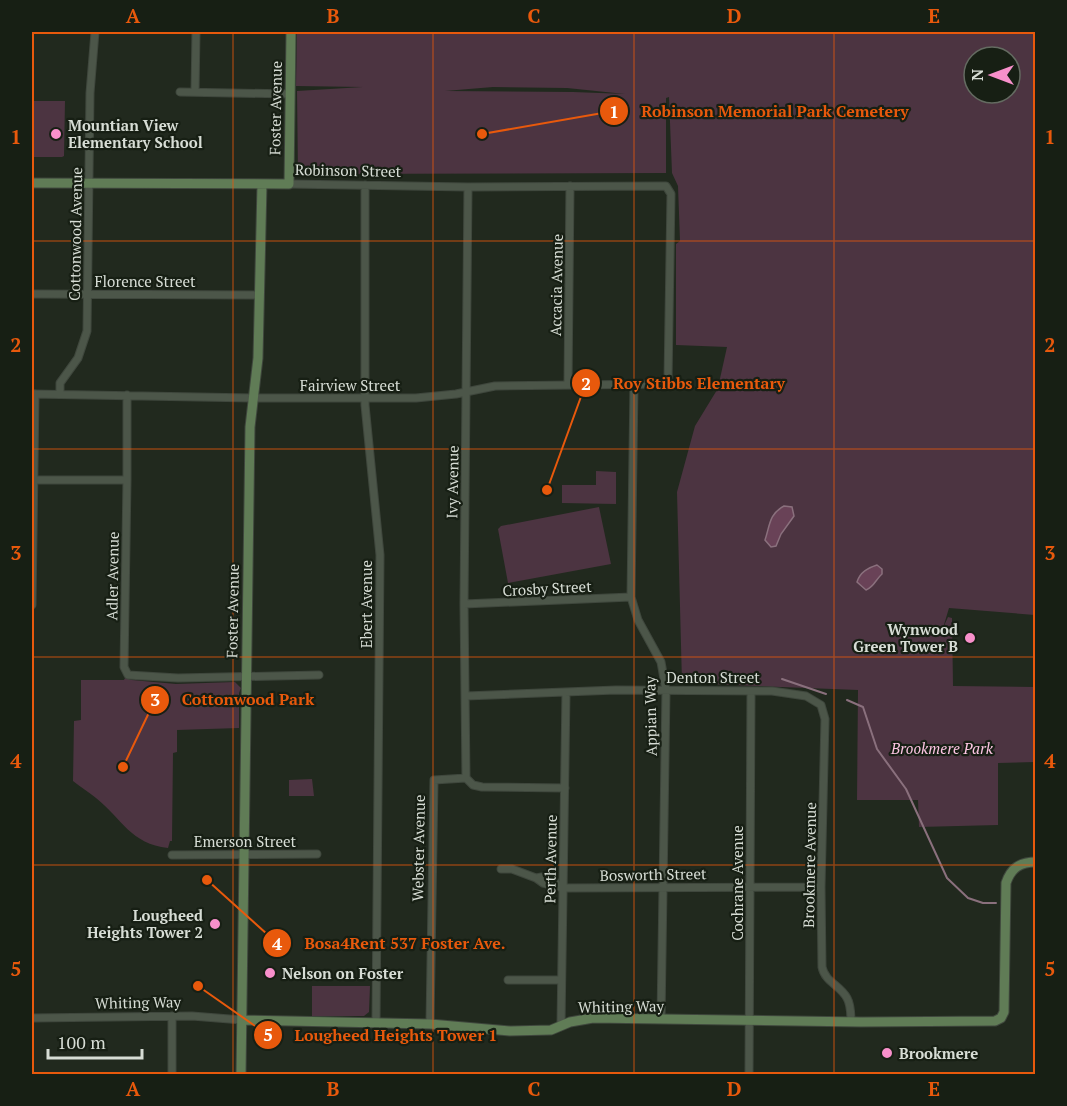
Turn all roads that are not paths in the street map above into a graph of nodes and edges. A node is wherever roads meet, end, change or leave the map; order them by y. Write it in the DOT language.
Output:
graph roads {
  1 [pos="95,32"];
  2 [pos="196,32"];
  3 [pos="291,32"];
  4 [pos="180,92"];
  5 [pos="195,92"];
  6 [pos="290,94"];
  7 [pos="32,183"];
  8 [pos="89,184"];
  9 [pos="262,184"];
  10 [pos="289,184"];
  11 [pos="365,185"];
  12 [pos="570,186"];
  13 [pos="468,187"];
  14 [pos="32,294"];
  15 [pos="88,294"];
  16 [pos="259,295"];
  17 [pos="667,383"];
  18 [pos="634,384"];
  19 [pos="568,385"];
  20 [pos="466,392"];
  21 [pos="33,394"];
  22 [pos="60,394"];
  23 [pos="127,395"];
  24 [pos="253,398"];
  25 [pos="364,399"];
  26 [pos="34,480"];
  27 [pos="127,480"];
  28 [pos="32,547"];
  29 [pos="631,597"];
  30 [pos="32,604"];
  31 [pos="464,604"];
  32 [pos="319,675"];
  33 [pos="246,677"];
  34 [pos="666,690"];
  35 [pos="751,691"];
  36 [pos="566,692"];
  37 [pos="466,696"];
  38 [pos="815,700"];
  39 [pos="465,778"];
  40 [pos="565,788"];
  41 [pos="317,854"];
  42 [pos="172,855"];
  43 [pos="245,855"];
  44 [pos="1035,862"];
  45 [pos="501,869"];
  46 [pos="750,886"];
  47 [pos="561,887"];
  48 [pos="662,887"];
  49 [pos="821,887"];
  50 [pos="508,980"];
  51 [pos="560,980"];
  52 [pos="172,1017"];
  53 [pos="32,1018"];
  54 [pos="661,1019"];
  55 [pos="242,1020"];
  56 [pos="749,1021"];
  57 [pos="851,1022"];
  58 [pos="376,1023"];
  59 [pos="430,1024"];
  60 [pos="561,1026"];
  61 [pos="172,1074"];
  62 [pos="241,1074"];
  63 [pos="749,1074"];
  1 -- 8 [label="street, Cottonwood Avenue"];
  2 -- 5 [label="street"];
  3 -- 6 [label="street, Foster Avenue"];
  4 -- 5 [label="street"];
  5 -- 6 [label="street"];
  6 -- 10 [label="street, Foster Avenue"];
  7 -- 8 [label="street, Robinson Street"];
  8 -- 9 [label="street, Robinson Street"];
  8 -- 15 [label="street, Cottonwood Avenue"];
  9 -- 10 [label="street, Robinson Street"];
  9 -- 16 [label="street, Foster Avenue"];
  10 -- 11 [label="street, Robinson Street"];
  11 -- 13 [label="street, Robinson Street"];
  11 -- 25 [label="street, Ebert Avenue"];
  12 -- 13 [label="street, Robinson Street"];
  12 -- 17 [label="street, Robinson Street"];
  12 -- 19 [label="street, Accacia Avenue"];
  13 -- 20 [label="street, Ivy Avenue"];
  14 -- 15 [label="street, Florence Street"];
  15 -- 16 [label="street, Florence Street"];
  15 -- 22 [label="street, Cottonwood Avenue"];
  16 -- 24 [label="street, Foster Avenue"];
  17 -- 18 [label="street, Fairview Street"];
  18 -- 19 [label="street, Fairview Street"];
  18 -- 29 [label="street, Appian Way"];
  19 -- 20 [label="street, Fairview Street"];
  20 -- 25 [label="street, Fairview Street"];
  20 -- 31 [label="street, Ivy Avenue"];
  21 -- 22 [label="street, Fairview Street"];
  21 -- 26 [label="street"];
  22 -- 23 [label="street, Fairview Street"];
  23 -- 24 [label="street, Fairview Street"];
  23 -- 27 [label="street, Adler Avenue"];
  24 -- 25 [label="street, Fairview Street"];
  24 -- 33 [label="street, Foster Avenue"];
  25 -- 58 [label="street, Ebert Avenue"];
  26 -- 27 [label="street"];
  26 -- 28 [label="street"];
  27 -- 33 [label="street, Adler Avenue"];
  28 -- 30 [label="street"];
  29 -- 31 [label="street, Crosby Street"];
  29 -- 34 [label="street, Appian Way"];
  31 -- 37 [label="street, Ivy Avenue"];
  32 -- 33 [label="street"];
  33 -- 43 [label="street, Foster Avenue"];
  34 -- 35 [label="street, Denton Street"];
  34 -- 36 [label="street, Denton Street"];
  34 -- 48 [label="street, Appian Way"];
  35 -- 38 [label="street, Denton Street"];
  35 -- 46 [label="street, Cochrane Avenue"];
  36 -- 37 [label="street, Denton Street"];
  36 -- 40 [label="street, Perth Avenue"];
  37 -- 39 [label="street, Ivy Avenue"];
  38 -- 49 [label="street, Brookmere Avenue"];
  39 -- 40 [label="street"];
  39 -- 59 [label="street, Webster Avenue"];
  40 -- 47 [label="street, Perth Avenue"];
  41 -- 43 [label="street, Emerson Street"];
  42 -- 43 [label="street, Emerson Street"];
  43 -- 55 [label="street, Foster Avenue"];
  44 -- 57 [label="street, Whiting Way"];
  45 -- 47 [label="street, Bosworth Street"];
  46 -- 48 [label="street, Bosworth Street"];
  46 -- 49 [label="street, Bosworth Street"];
  46 -- 56 [label="street, Cochrane Avenue"];
  47 -- 48 [label="street, Bosworth Street"];
  47 -- 51 [label="street, Perth Avenue"];
  48 -- 54 [label="street, Appian Way"];
  49 -- 57 [label="street, Brookmere Avenue"];
  50 -- 51 [label="street"];
  51 -- 60 [label="street, Perth Avenue"];
  52 -- 53 [label="street, Whiting Way"];
  52 -- 55 [label="street, Whiting Way"];
  52 -- 61 [label="street"];
  54 -- 56 [label="street, Whiting Way"];
  54 -- 60 [label="street, Whiting Way"];
  55 -- 58 [label="street, Whiting Way"];
  55 -- 62 [label="street, Foster Avenue"];
  56 -- 57 [label="street, Whiting Way"];
  56 -- 63 [label="street, Cochrane Avenue"];
  58 -- 59 [label="street, Whiting Way"];
  59 -- 60 [label="street, Whiting Way"];
}
